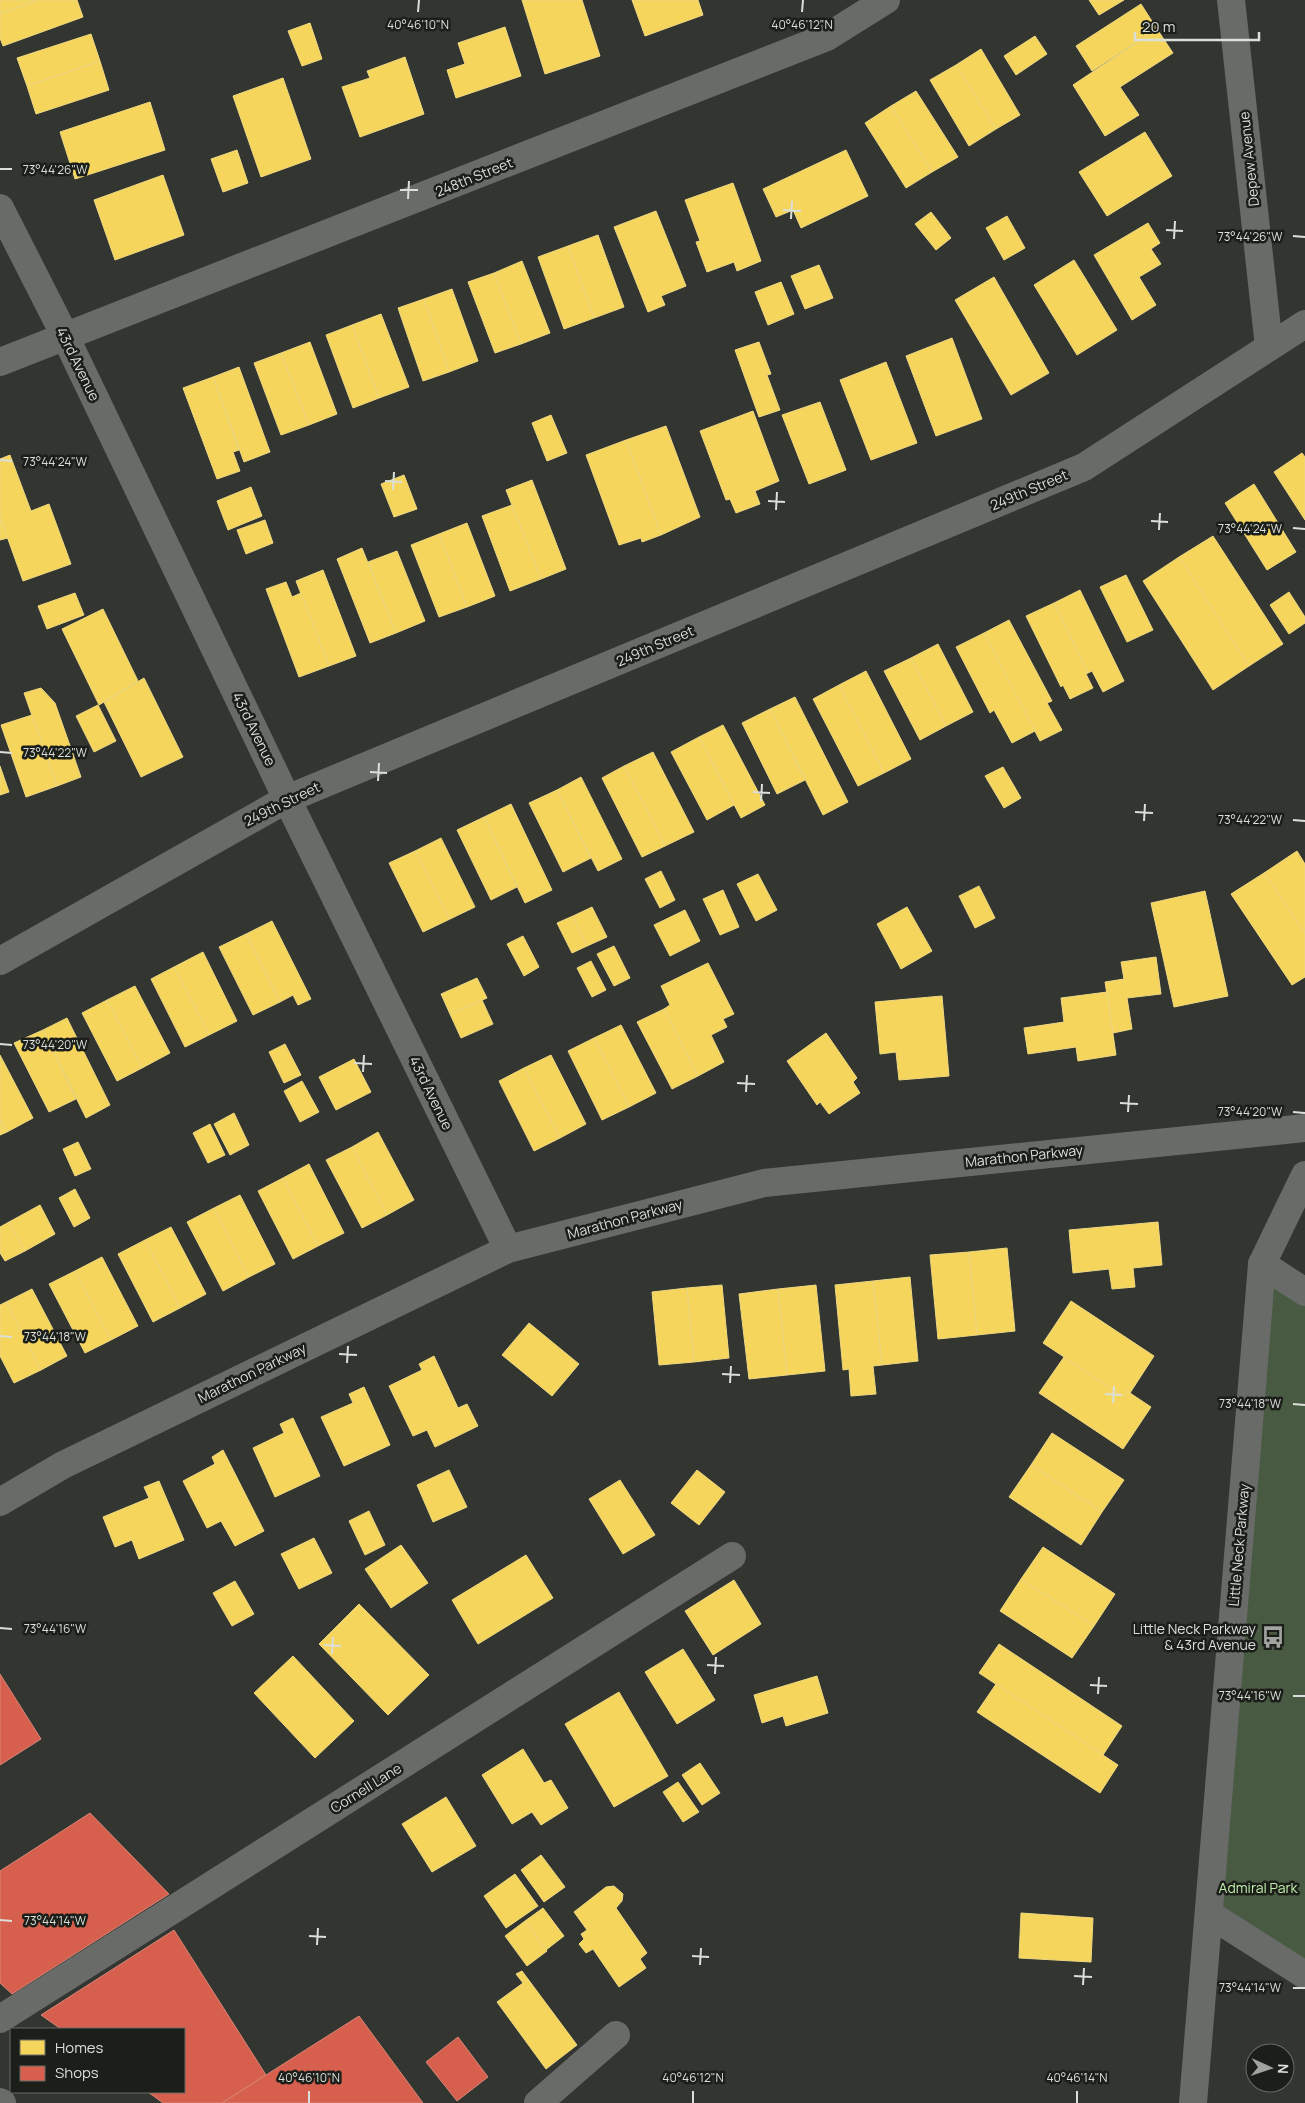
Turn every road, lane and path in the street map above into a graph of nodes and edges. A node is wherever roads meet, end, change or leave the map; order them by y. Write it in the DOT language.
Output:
graph roads {
  1 [pos="886,0"];
  2 [pos="1231,0"];
  3 [pos="0,208"];
  4 [pos="1305,324"];
  5 [pos="66,338"];
  6 [pos="1269,347"];
  7 [pos="0,362"];
  8 [pos="287,799"];
  9 [pos="0,961"];
  10 [pos="1305,1128"];
  11 [pos="1305,1175"];
  12 [pos="508,1250"];
  13 [pos="1262,1264"];
  14 [pos="1305,1292"];
  15 [pos="0,1502"];
  16 [pos="732,1556"];
  17 [pos="1209,1914"];
  18 [pos="1305,1975"];
  19 [pos="0,2019"];
  20 [pos="616,2035"];
  21 [pos="538,2103"];
  22 [pos="1193,2103"];
  1 -- 5 [label="street, 248th Street"];
  2 -- 6 [label="street, Depew Avenue"];
  3 -- 5 [label="street, 43rd Avenue"];
  4 -- 6 [label="street, 249th Street"];
  5 -- 7 [label="street, 248th Street"];
  5 -- 8 [label="street, 43rd Avenue"];
  6 -- 8 [label="street, 249th Street"];
  8 -- 9 [label="street, 249th Street"];
  8 -- 12 [label="street, 43rd Avenue"];
  10 -- 12 [label="street, Marathon Parkway"];
  11 -- 13 [label="street, Little Neck Parkway"];
  12 -- 15 [label="street, Marathon Parkway"];
  13 -- 14 [label="street"];
  13 -- 17 [label="street, Little Neck Parkway"];
  16 -- 19 [label="street, Cornell Lane"];
  17 -- 18 [label="street"];
  17 -- 22 [label="street, Little Neck Parkway"];
  20 -- 21 [label="street"];
}
